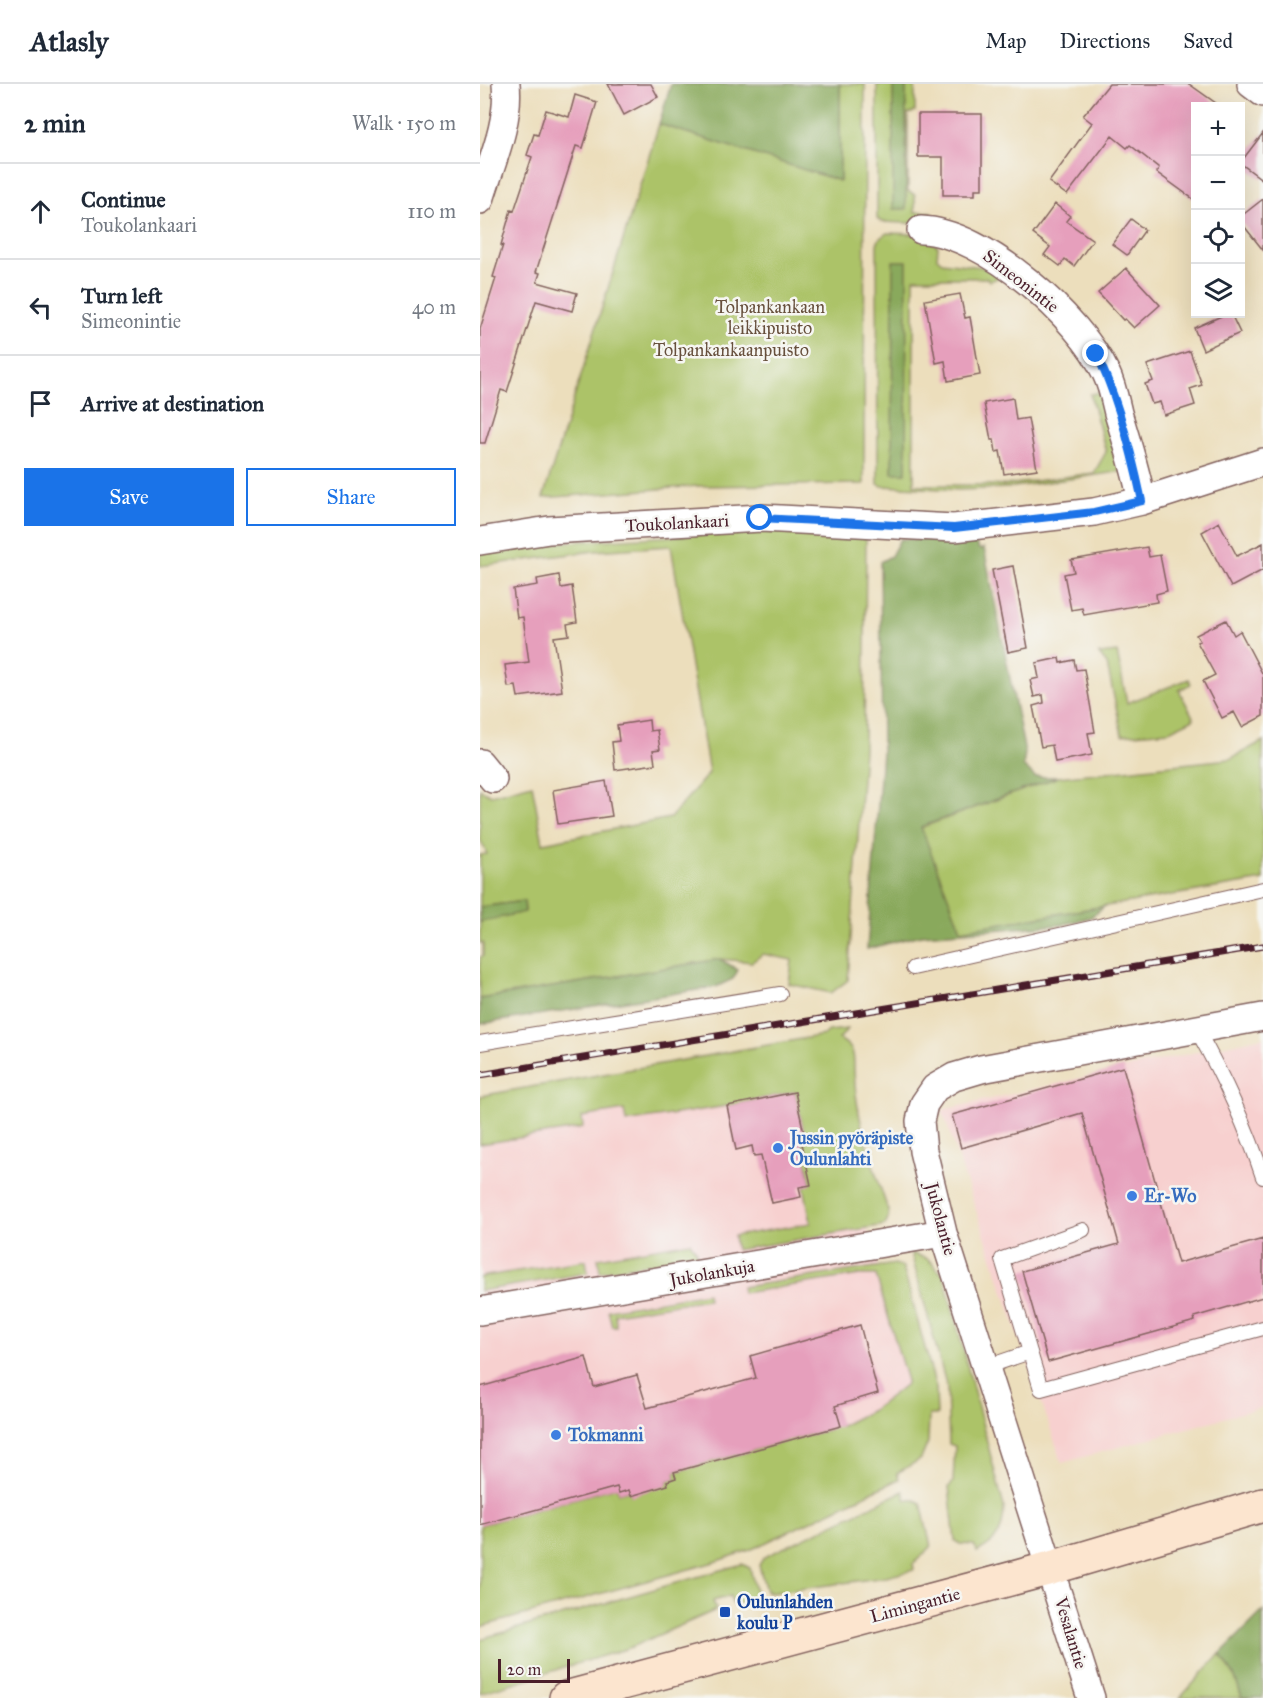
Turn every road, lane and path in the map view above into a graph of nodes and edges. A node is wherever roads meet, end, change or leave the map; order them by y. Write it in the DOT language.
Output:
graph roads {
  1 [pos="506,84"];
  2 [pos="1251,84"];
  3 [pos="1263,93"];
  4 [pos="480,200"];
  5 [pos="921,230"];
  6 [pos="1263,462"];
  7 [pos="1142,501"];
  8 [pos="480,541"];
  9 [pos="1263,889"];
  10 [pos="913,968"];
  11 [pos="780,994"];
  12 [pos="1263,1017"];
  13 [pos="1197,1030"];
  14 [pos="480,1043"];
  15 [pos="1263,1178"];
  16 [pos="1083,1230"];
  17 [pos="943,1233"];
  18 [pos="480,1311"];
  19 [pos="1263,1328"];
  20 [pos="1030,1352"];
  21 [pos="986,1367"];
  22 [pos="1263,1505"];
  23 [pos="1051,1568"];
  24 [pos="566,1698"];
  25 [pos="1091,1698"];
  1 -- 4 [label="street"];
  2 -- 3 [label="street"];
  5 -- 7 [label="street, Simeonintie"];
  6 -- 7 [label="street, Toukolankaari"];
  7 -- 8 [label="street, Toukolankaari"];
  9 -- 10 [label="lane"];
  11 -- 14 [label="lane"];
  12 -- 13 [label="street, Jukolantie"];
  13 -- 15 [label="lane"];
  13 -- 17 [label="street, Jukolantie"];
  16 -- 20 [label="lane"];
  17 -- 18 [label="street, Jukolankuja"];
  17 -- 21 [label="street, Jukolantie"];
  19 -- 20 [label="lane"];
  20 -- 21 [label="lane"];
  21 -- 23 [label="street, Jukolantie"];
  22 -- 23 [label="main road, Limingantie"];
  23 -- 24 [label="main road, Limingantie"];
  23 -- 25 [label="street, Vesalantie"];
}
